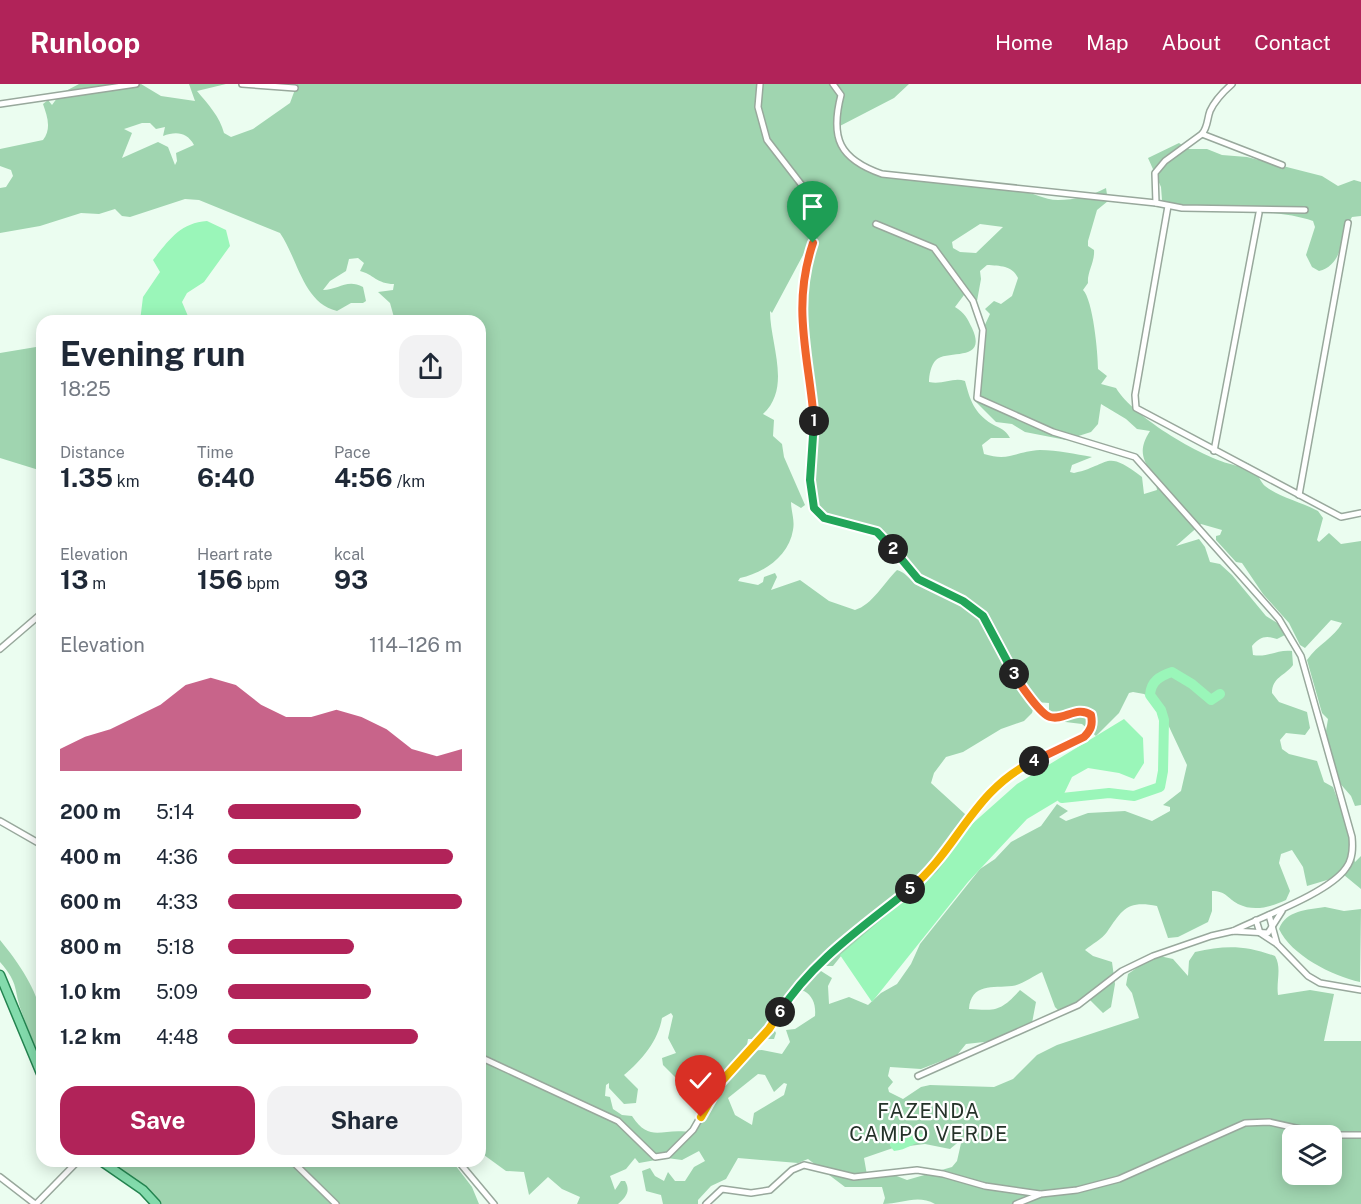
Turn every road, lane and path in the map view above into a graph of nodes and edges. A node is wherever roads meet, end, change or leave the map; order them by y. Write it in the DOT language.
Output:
graph roads {
  1 [pos="136,84"];
  2 [pos="242,84"];
  3 [pos="760,84"];
  4 [pos="833,84"];
  5 [pos="1232,84"];
  6 [pos="295,88"];
  7 [pos="0,104"];
  8 [pos="1202,134"];
  9 [pos="1282,165"];
  10 [pos="1156,203"];
  11 [pos="1168,206"];
  12 [pos="1305,210"];
  13 [pos="1258,213"];
  14 [pos="1348,223"];
  15 [pos="876,224"];
  16 [pos="1214,451"];
  17 [pos="1299,495"];
  18 [pos="1361,513"];
  19 [pos="36,618"];
  20 [pos="0,649"];
  21 [pos="0,821"];
  22 [pos="36,842"];
  23 [pos="1282,911"];
  24 [pos="1269,915"];
  25 [pos="1256,920"];
  26 [pos="1273,926"];
  27 [pos="1233,931"];
  28 [pos="1260,933"];
  29 [pos="1277,944"];
  30 [pos="0,975"];
  31 [pos="1361,990"];
  32 [pos="486,1060"];
  33 [pos="36,1062"];
  34 [pos="918,1076"];
  35 [pos="1361,1136"];
  36 [pos="72,1167"];
  37 [pos="110,1167"];
  38 [pos="298,1167"];
  39 [pos="463,1167"];
  40 [pos="0,1177"];
  41 [pos="1041,1194"];
  42 [pos="35,1204"];
  43 [pos="156,1204"];
  44 [pos="336,1204"];
  45 [pos="494,1204"];
  46 [pos="706,1204"];
  47 [pos="1016,1204"];
  1 -- 7 [label="street"];
  2 -- 6 [label="street"];
  3 -- 32 [label="street"];
  4 -- 10 [label="street"];
  5 -- 8 [label="street"];
  8 -- 9 [label="street"];
  8 -- 10 [label="street"];
  10 -- 11 [label="street"];
  11 -- 12 [label="street"];
  11 -- 16 [label="street"];
  13 -- 16 [label="street"];
  14 -- 17 [label="street"];
  15 -- 23 [label="street"];
  16 -- 17 [label="street"];
  17 -- 18 [label="street"];
  19 -- 20 [label="street"];
  21 -- 22 [label="street"];
  23 -- 24 [label="street"];
  23 -- 26 [label="street"];
  24 -- 25 [label="street"];
  24 -- 26 [label="street"];
  25 -- 27 [label="street"];
  25 -- 28 [label="street"];
  26 -- 28 [label="street"];
  26 -- 29 [label="street"];
  27 -- 28 [label="street"];
  27 -- 34 [label="street"];
  28 -- 29 [label="street"];
  29 -- 31 [label="street"];
  30 -- 33 [label="main road"];
  35 -- 41 [label="street"];
  36 -- 42 [label="street"];
  37 -- 43 [label="main road"];
  38 -- 44 [label="street"];
  39 -- 45 [label="street"];
  40 -- 42 [label="street"];
  41 -- 46 [label="street"];
  41 -- 47 [label="street"];
}
